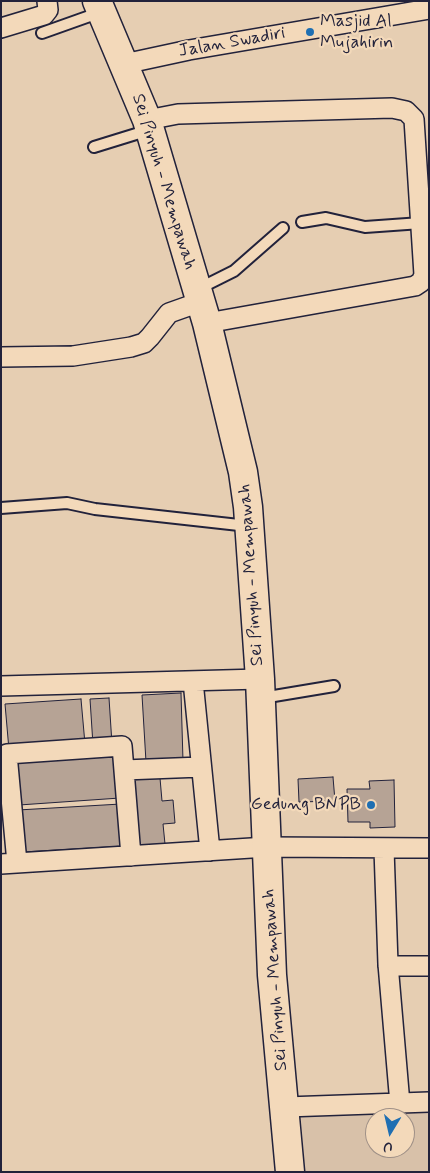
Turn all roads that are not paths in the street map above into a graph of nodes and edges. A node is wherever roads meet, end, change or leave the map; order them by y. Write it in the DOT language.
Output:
graph roads {
  1 [pos="47,1"];
  2 [pos="100,6"];
  3 [pos="429,9"];
  4 [pos="1,28"];
  5 [pos="42,33"];
  6 [pos="124,64"];
  7 [pos="149,125"];
  8 [pos="94,148"];
  9 [pos="302,222"];
  10 [pos="420,222"];
  11 [pos="283,228"];
  12 [pos="201,305"];
  13 [pos="1,357"];
  14 [pos="1,508"];
  15 [pos="243,526"];
  16 [pos="193,681"];
  17 [pos="1,686"];
  18 [pos="334,686"];
  19 [pos="260,689"];
  20 [pos="201,766"];
  21 [pos="124,770"];
  22 [pos="267,847"];
  23 [pos="429,848"];
  24 [pos="384,849"];
  25 [pos="210,851"];
  26 [pos="131,856"];
  27 [pos="9,863"];
  28 [pos="388,966"];
  29 [pos="429,966"];
  30 [pos="429,1102"];
  31 [pos="400,1104"];
  32 [pos="286,1107"];
  33 [pos="290,1172"];
  1 -- 4 [label="street"];
  2 -- 5 [label="lane"];
  2 -- 6 [label="highway, Sei Pinyuh - Mempawah"];
  3 -- 6 [label="street, Jalan Swadiri"];
  6 -- 7 [label="highway, Sei Pinyuh - Mempawah"];
  7 -- 8 [label="lane"];
  7 -- 10 [label="street"];
  7 -- 12 [label="highway, Sei Pinyuh - Mempawah"];
  9 -- 10 [label="lane"];
  10 -- 12 [label="street"];
  11 -- 12 [label="lane"];
  12 -- 13 [label="street"];
  12 -- 15 [label="highway, Sei Pinyuh - Mempawah"];
  14 -- 15 [label="lane"];
  15 -- 19 [label="highway, Sei Pinyuh - Mempawah"];
  16 -- 17 [label="street"];
  16 -- 19 [label="street"];
  16 -- 20 [label="street"];
  18 -- 19 [label="lane"];
  19 -- 22 [label="highway, Sei Pinyuh - Mempawah"];
  20 -- 21 [label="street"];
  20 -- 25 [label="street"];
  21 -- 26 [label="street"];
  21 -- 27 [label="street"];
  22 -- 24 [label="street"];
  22 -- 25 [label="street"];
  22 -- 32 [label="highway, Sei Pinyuh - Mempawah"];
  23 -- 24 [label="street"];
  24 -- 28 [label="street"];
  25 -- 26 [label="street"];
  26 -- 27 [label="street"];
  28 -- 29 [label="street"];
  28 -- 31 [label="street"];
  30 -- 31 [label="street"];
  31 -- 32 [label="street"];
  32 -- 33 [label="highway, Sei Pinyuh - Mempawah"];
}
